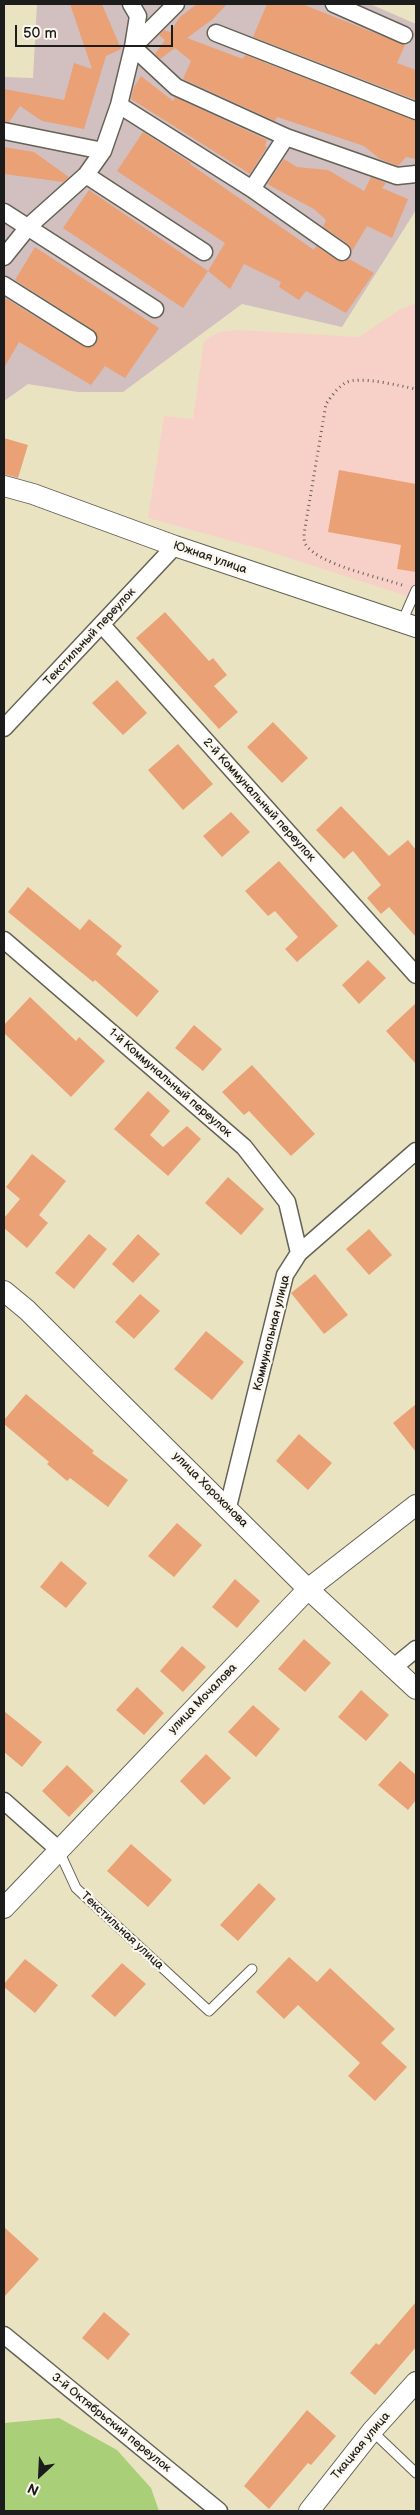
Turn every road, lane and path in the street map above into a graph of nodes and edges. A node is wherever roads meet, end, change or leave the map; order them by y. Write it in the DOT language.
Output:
graph roads {
  1 [pos="131,4"];
  2 [pos="176,4"];
  3 [pos="334,4"];
  4 [pos="216,33"];
  5 [pos="404,35"];
  6 [pos="133,47"];
  7 [pos="119,104"];
  8 [pos="416,112"];
  9 [pos="4,131"];
  10 [pos="286,137"];
  11 [pos="103,151"];
  12 [pos="416,174"];
  13 [pos="86,175"];
  14 [pos="252,189"];
  15 [pos="4,212"];
  16 [pos="29,226"];
  17 [pos="204,252"];
  18 [pos="342,252"];
  19 [pos="4,257"];
  20 [pos="4,285"];
  21 [pos="155,309"];
  22 [pos="88,338"];
  23 [pos="416,389"];
  24 [pos="4,486"];
  25 [pos="175,546"];
  26 [pos="412,588"];
  27 [pos="409,624"];
  28 [pos="102,625"];
  29 [pos="4,728"];
  30 [pos="4,940"];
  31 [pos="416,975"];
  32 [pos="416,1151"];
  33 [pos="299,1253"];
  34 [pos="4,1291"];
  35 [pos="416,1505"];
  36 [pos="228,1507"];
  37 [pos="308,1588"];
  38 [pos="416,1649"];
  39 [pos="394,1668"];
  40 [pos="416,1688"];
  41 [pos="4,1800"];
  42 [pos="59,1850"];
  43 [pos="4,1908"];
  44 [pos="252,1969"];
  45 [pos="4,2335"];
  46 [pos="416,2382"];
  47 [pos="372,2431"];
  48 [pos="416,2473"];
  49 [pos="218,2511"];
  50 [pos="309,2511"];
  1 -- 6 [label="street"];
  2 -- 6 [label="street"];
  3 -- 5 [label="street"];
  4 -- 8 [label="street"];
  6 -- 7 [label="street"];
  6 -- 10 [label="street"];
  7 -- 11 [label="street"];
  7 -- 14 [label="street"];
  9 -- 11 [label="street"];
  10 -- 12 [label="street"];
  10 -- 14 [label="street"];
  11 -- 13 [label="street"];
  13 -- 16 [label="street"];
  13 -- 17 [label="street"];
  14 -- 18 [label="street"];
  15 -- 16 [label="street"];
  16 -- 19 [label="street"];
  16 -- 21 [label="street"];
  20 -- 22 [label="street"];
  23 -- 26 [label="path"];
  24 -- 25 [label="street, Южная улица"];
  25 -- 27 [label="street, Южная улица"];
  25 -- 28 [label="street, Текстильный переулок"];
  26 -- 27 [label="lane"];
  28 -- 29 [label="street, Текстильный переулок"];
  28 -- 31 [label="street, 2-й Коммунальный переулок"];
  30 -- 33 [label="street, 1-й Коммунальный переулок"];
  32 -- 33 [label="street, Коммунальная улица"];
  33 -- 36 [label="street, Коммунальная улица"];
  34 -- 36 [label="street, улица Хорохонова"];
  35 -- 37 [label="street, улица Мочалова"];
  36 -- 37 [label="street, улица Хорохонова"];
  37 -- 39 [label="street, улица Хорохонова"];
  37 -- 42 [label="street, улица Мочалова"];
  38 -- 39 [label="street"];
  39 -- 40 [label="street, улица Хорохонова"];
  41 -- 42 [label="street, Текстильная улица"];
  42 -- 43 [label="street, улица Мочалова"];
  42 -- 44 [label="lane, Текстильная улица"];
  45 -- 49 [label="street, 3-й Октябрьский переулок"];
  46 -- 47 [label="street, Ткацкая улица"];
  47 -- 48 [label="lane"];
  47 -- 50 [label="street, Ткацкая улица"];
}
